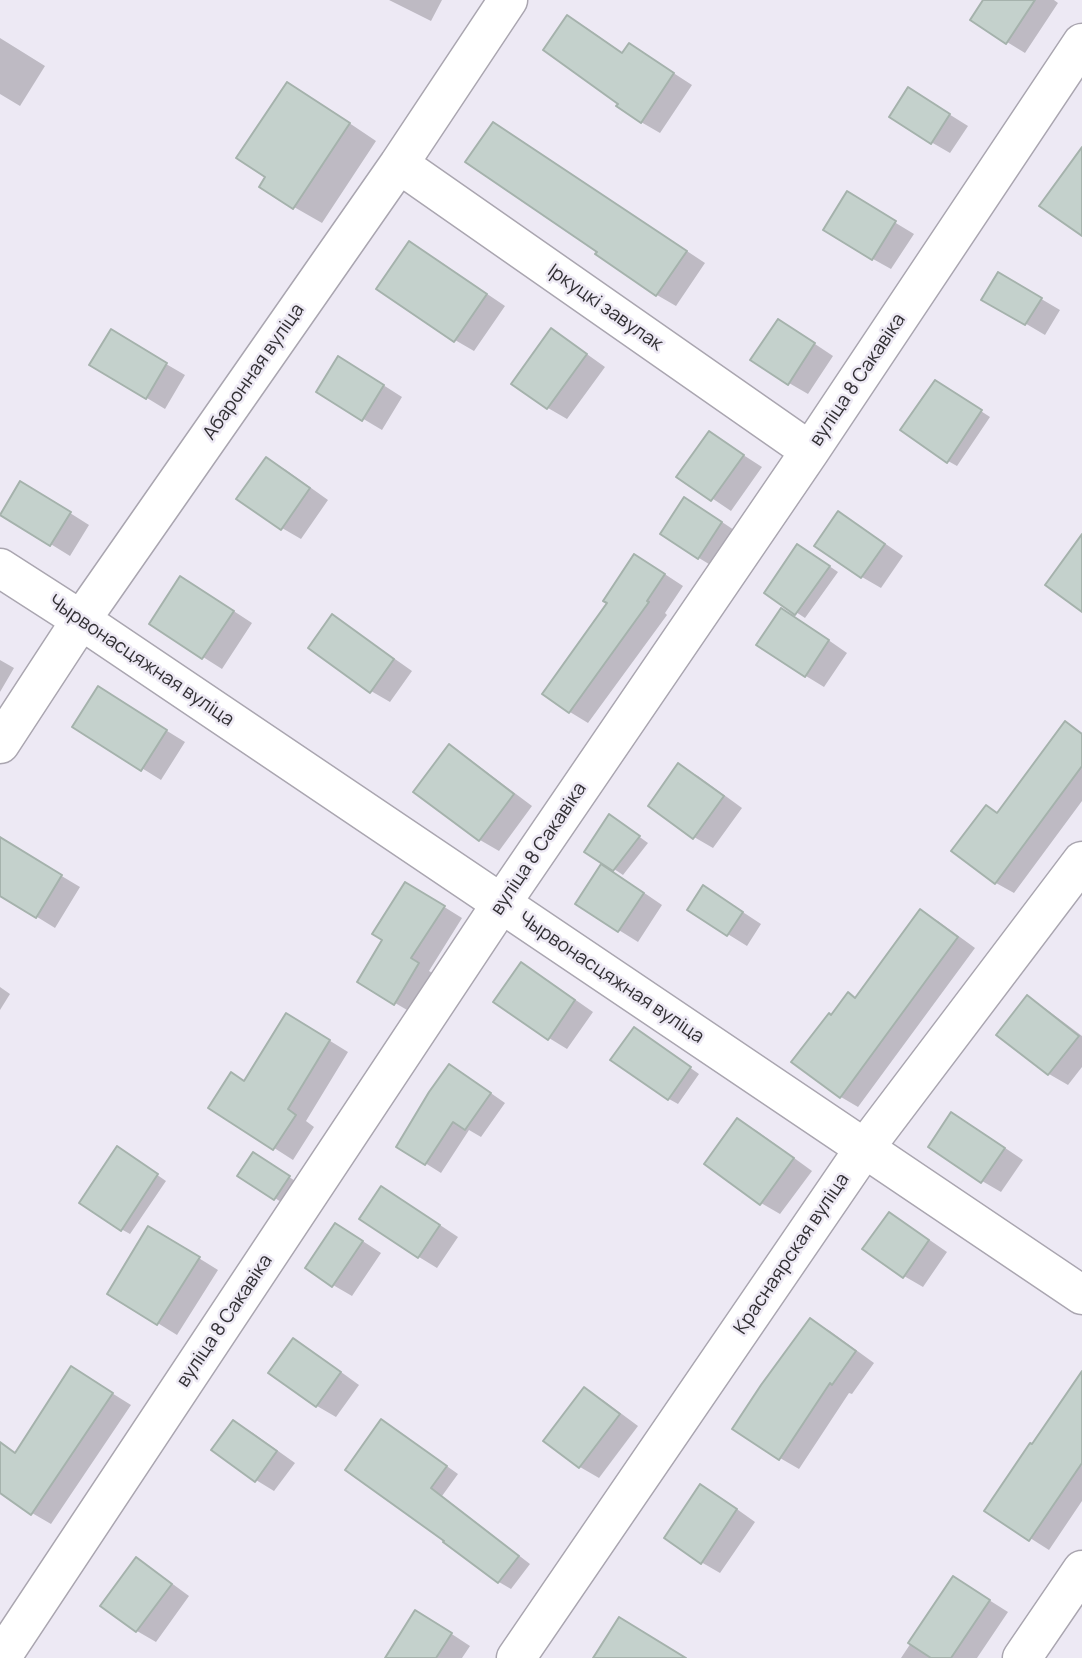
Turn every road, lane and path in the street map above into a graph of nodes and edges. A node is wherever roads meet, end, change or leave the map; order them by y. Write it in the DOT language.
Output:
graph roads {
  1 [pos="508,0"];
  2 [pos="1082,43"];
  3 [pos="399,164"];
  4 [pos="810,451"];
  5 [pos="0,568"];
  6 [pos="80,620"];
  7 [pos="0,744"];
  8 [pos="1082,861"];
  9 [pos="501,904"];
  10 [pos="864,1149"];
  11 [pos="1082,1295"];
  12 [pos="1082,1570"];
  13 [pos="1,1658"];
  14 [pos="516,1658"];
  15 [pos="1022,1658"];
  1 -- 3 [label="street, Абаронная вуліца"];
  2 -- 4 [label="street, вуліца 8 Сакавіка"];
  3 -- 4 [label="street, Іркуцкі завулак"];
  3 -- 6 [label="street, Абаронная вуліца"];
  4 -- 9 [label="street, вуліца 8 Сакавіка"];
  5 -- 6 [label="street, Чырвонасцяжная вуліца"];
  6 -- 7 [label="street, Абаронная вуліца"];
  6 -- 9 [label="street, Чырвонасцяжная вуліца"];
  8 -- 10 [label="street, Краснаярская вуліца"];
  9 -- 10 [label="street, Чырвонасцяжная вуліца"];
  9 -- 13 [label="street, вуліца 8 Сакавіка"];
  10 -- 11 [label="street, Чырвонасцяжная вуліца"];
  10 -- 14 [label="street, Краснаярская вуліца"];
  12 -- 15 [label="street"];
}
